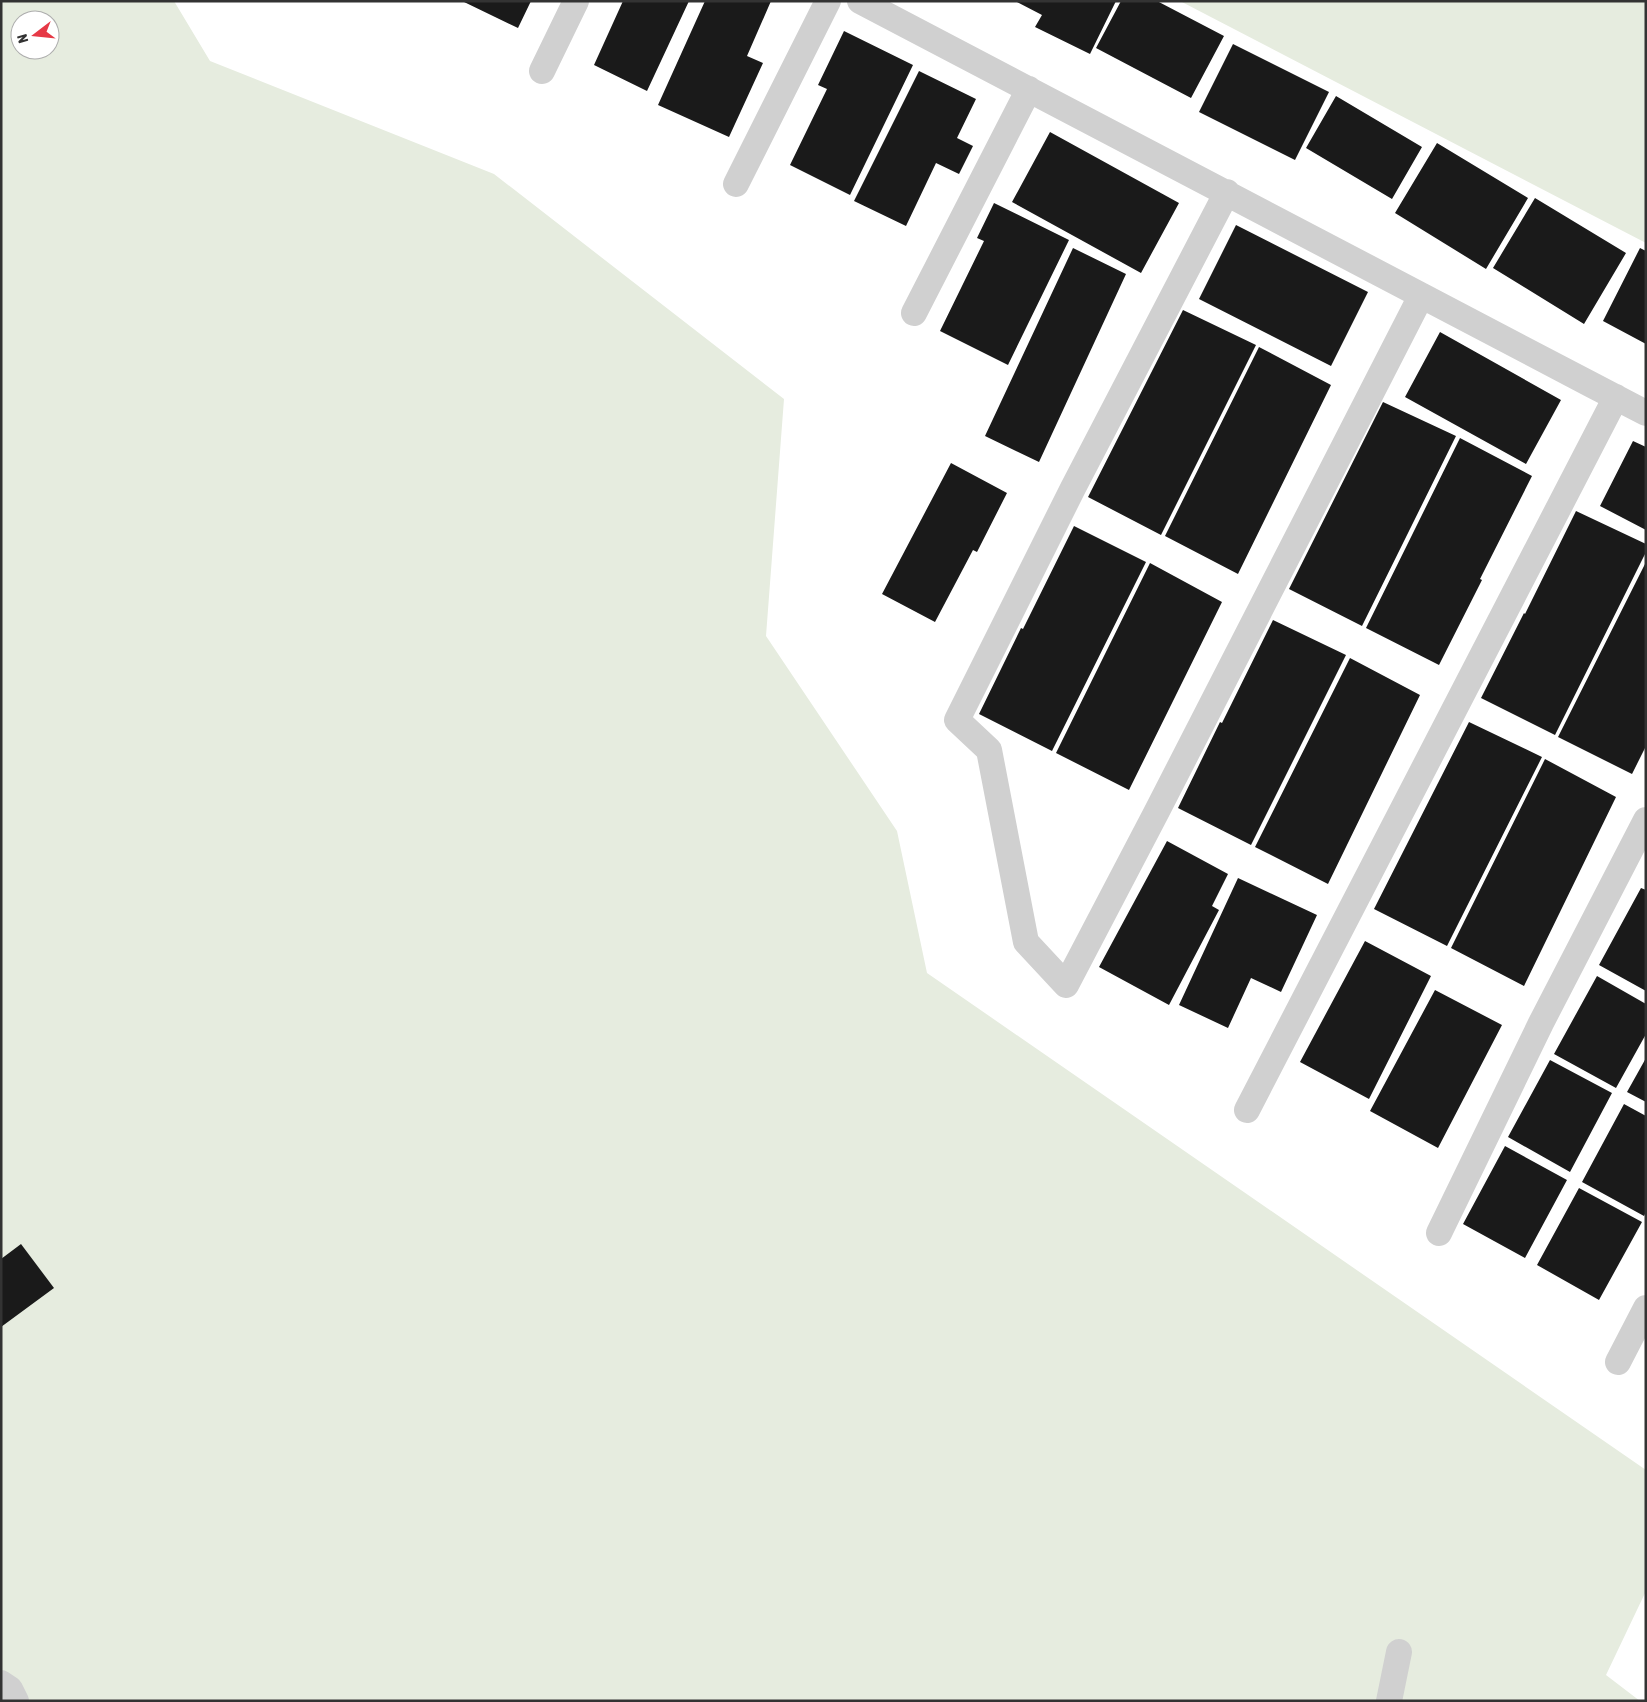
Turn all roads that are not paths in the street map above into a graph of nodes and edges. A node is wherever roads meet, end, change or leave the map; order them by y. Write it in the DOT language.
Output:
graph roads {
  1 [pos="576,1"];
  2 [pos="828,1"];
  3 [pos="860,1"];
  4 [pos="542,71"];
  5 [pos="1029,89"];
  6 [pos="736,184"];
  7 [pos="1227,192"];
  8 [pos="1420,296"];
  9 [pos="914,313"];
  10 [pos="1616,398"];
  11 [pos="1646,413"];
  12 [pos="1646,820"];
  13 [pos="1247,1110"];
  14 [pos="1439,1233"];
  15 [pos="1646,1308"];
  16 [pos="1618,1362"];
  17 [pos="1399,1652"];
  18 [pos="1,1683"];
  19 [pos="16,1701"];
  20 [pos="1389,1701"];
  1 -- 4 [label="street"];
  2 -- 6 [label="street"];
  3 -- 5 [label="street"];
  5 -- 7 [label="street"];
  5 -- 9 [label="street"];
  7 -- 8 [label="street"];
  7 -- 8 [label="street"];
  8 -- 10 [label="street"];
  10 -- 11 [label="street"];
  10 -- 13 [label="street"];
  12 -- 14 [label="street"];
  15 -- 16 [label="street"];
  17 -- 20 [label="street"];
  18 -- 19 [label="street"];
}
